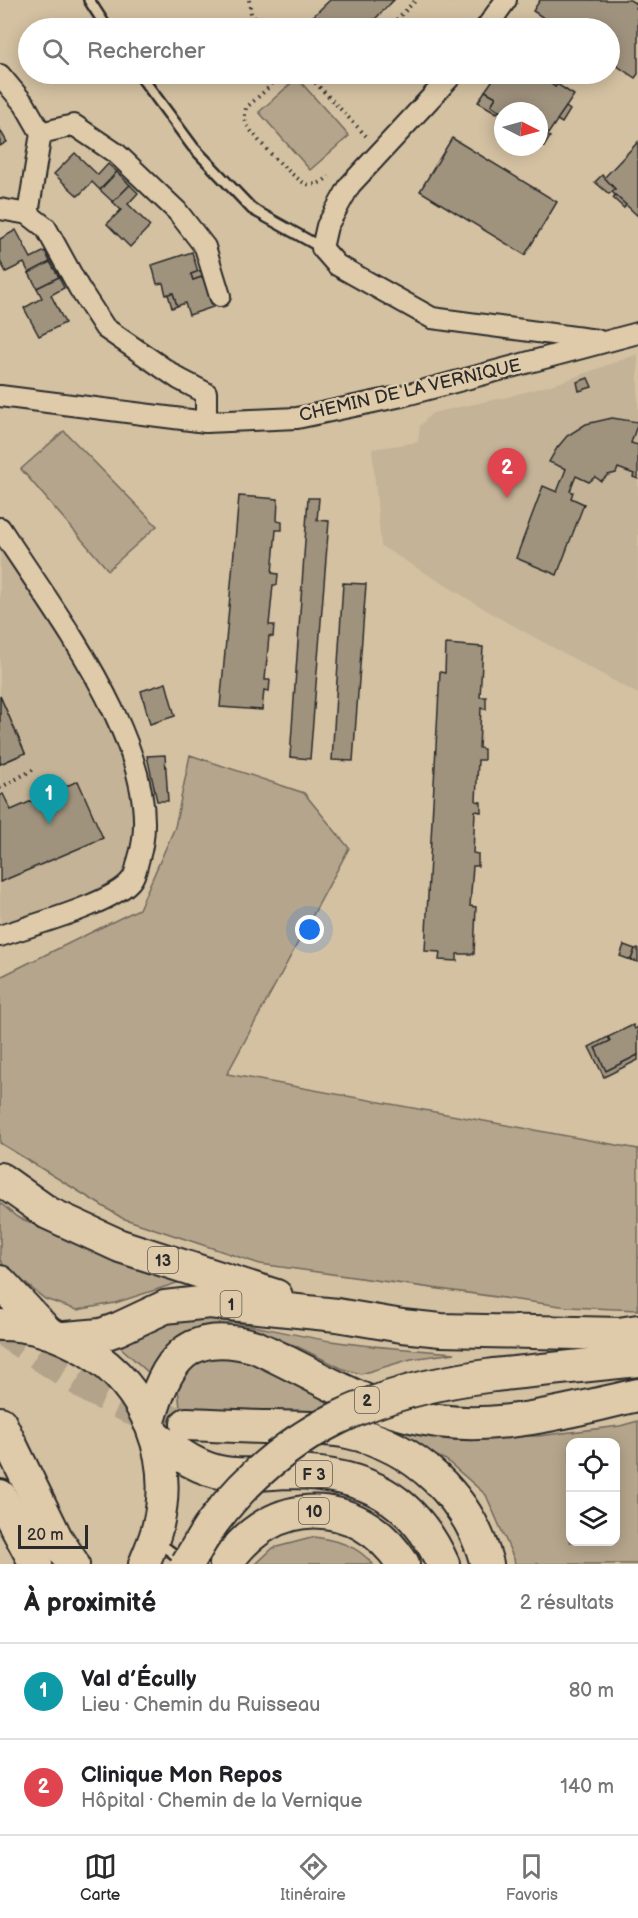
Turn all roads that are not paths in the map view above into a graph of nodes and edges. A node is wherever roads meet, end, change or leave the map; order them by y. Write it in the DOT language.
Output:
graph roads {
  1 [pos="89,0"];
  2 [pos="506,0"];
  3 [pos="101,18"];
  4 [pos="493,18"];
  5 [pos="0,75"];
  6 [pos="146,84"];
  7 [pos="444,84"];
  8 [pos="41,133"];
  9 [pos="0,209"];
  10 [pos="28,214"];
  11 [pos="322,248"];
  12 [pos="220,296"];
  13 [pos="638,333"];
  14 [pos="606,341"];
  15 [pos="0,396"];
  16 [pos="206,422"];
  17 [pos="0,528"];
  18 [pos="0,936"];
  19 [pos="0,1179"];
  20 [pos="0,1282"];
  21 [pos="337,1315"];
  22 [pos="0,1325"];
  23 [pos="638,1331"];
  24 [pos="55,1334"];
  25 [pos="638,1360"];
  26 [pos="638,1395"];
  27 [pos="0,1423"];
  28 [pos="187,1424"];
  29 [pos="152,1430"];
  30 [pos="0,1496"];
  31 [pos="149,1552"];
  32 [pos="36,1564"];
  33 [pos="73,1564"];
  34 [pos="188,1564"];
  35 [pos="226,1564"];
  36 [pos="403,1564"];
  37 [pos="443,1564"];
  38 [pos="487,1564"];
  1 -- 3 [label="lane"];
  2 -- 4 [label="street"];
  5 -- 8 [label="street"];
  6 -- 11 [label="lane"];
  7 -- 11 [label="street"];
  8 -- 10 [label="street"];
  8 -- 12 [label="street"];
  9 -- 10 [label="street"];
  10 -- 16 [label="street"];
  11 -- 14 [label="street"];
  13 -- 14 [label="street, CHEMIN DE LA VERNIQUE"];
  14 -- 16 [label="street, CHEMIN DE LA VERNIQUE"];
  15 -- 16 [label="street, CHEMIN DE LA VERNIQUE"];
  17 -- 18 [label="street"];
  19 -- 21 [label="highway, 13"];
  20 -- 24 [label="highway"];
  21 -- 23 [label="highway, 1"];
  21 -- 24 [label="highway, 1"];
  22 -- 24 [label="main road"];
  24 -- 29 [label="main road"];
  25 -- 34 [label="highway, bridge"];
  26 -- 29 [label="highway, 2"];
  27 -- 33 [label="highway"];
  28 -- 38 [label="highway"];
  29 -- 31 [label="main road"];
  29 -- 37 [label="highway, F 3"];
  30 -- 32 [label="highway"];
  31 -- 34 [label="lane"];
  35 -- 36 [label="highway, 10"];
}
